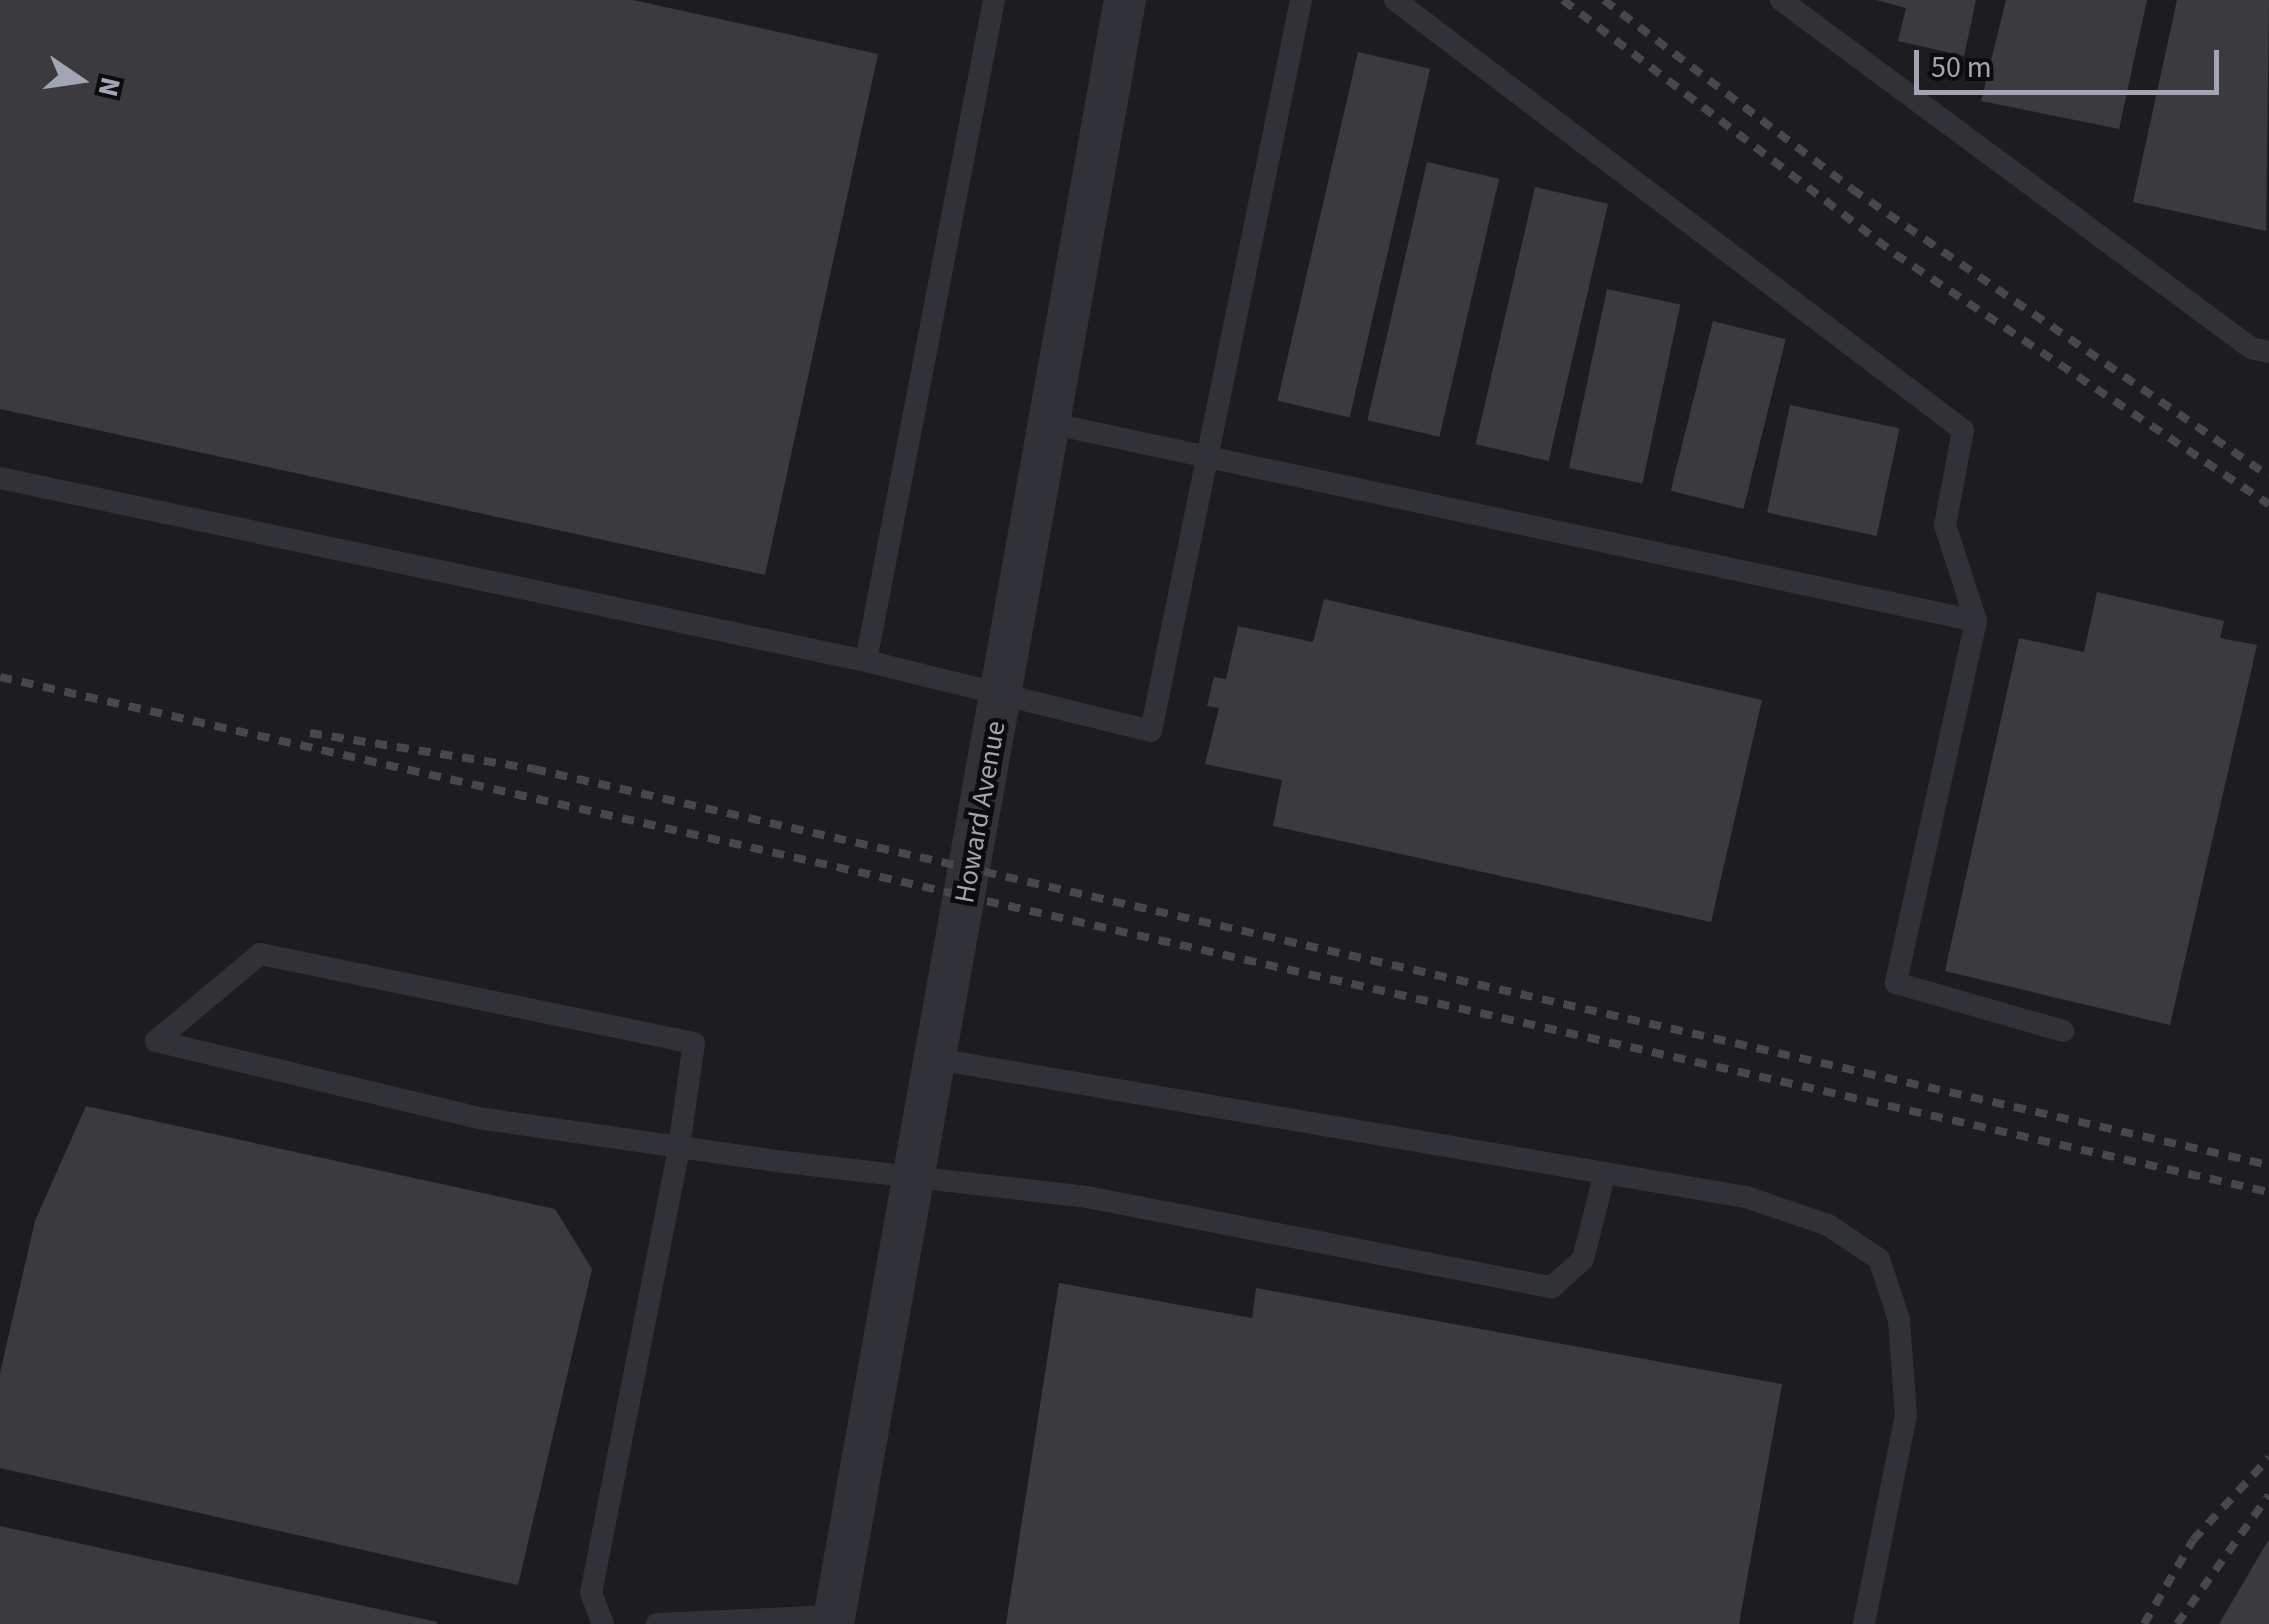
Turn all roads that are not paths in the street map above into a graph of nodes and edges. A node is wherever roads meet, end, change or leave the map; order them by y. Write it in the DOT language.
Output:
graph roads {
  1 [pos="994,0"];
  2 [pos="1124,0"];
  3 [pos="1301,0"];
  4 [pos="1395,0"];
  5 [pos="1782,0"];
  6 [pos="2269,352"];
  7 [pos="1050,423"];
  8 [pos="1204,456"];
  9 [pos="0,478"];
  10 [pos="1976,621"];
  11 [pos="866,661"];
  12 [pos="1000,700"];
  13 [pos="2062,1030"];
  14 [pos="936,1059"];
  15 [pos="679,1147"];
  16 [pos="915,1171"];
  17 [pos="1604,1180"];
  18 [pos="833,1620"];
  19 [pos="603,1624"];
  20 [pos="658,1624"];
  21 [pos="1864,1624"];
  1 -- 11 [label="lane"];
  2 -- 7 [label="street, Howard Avenue"];
  3 -- 8 [label="lane"];
  4 -- 10 [label="lane"];
  5 -- 6 [label="lane"];
  7 -- 8 [label="lane"];
  7 -- 12 [label="street, Howard Avenue"];
  8 -- 10 [label="lane"];
  8 -- 12 [label="lane"];
  9 -- 11 [label="lane"];
  10 -- 13 [label="lane"];
  11 -- 12 [label="lane"];
  12 -- 14 [label="street, Howard Avenue"];
  14 -- 16 [label="street, Howard Avenue"];
  14 -- 17 [label="lane"];
  15 -- 15 [label="lane"];
  15 -- 16 [label="lane"];
  15 -- 19 [label="lane"];
  16 -- 17 [label="lane"];
  16 -- 18 [label="street, Howard Avenue"];
  17 -- 21 [label="lane"];
  18 -- 20 [label="lane"];
}
